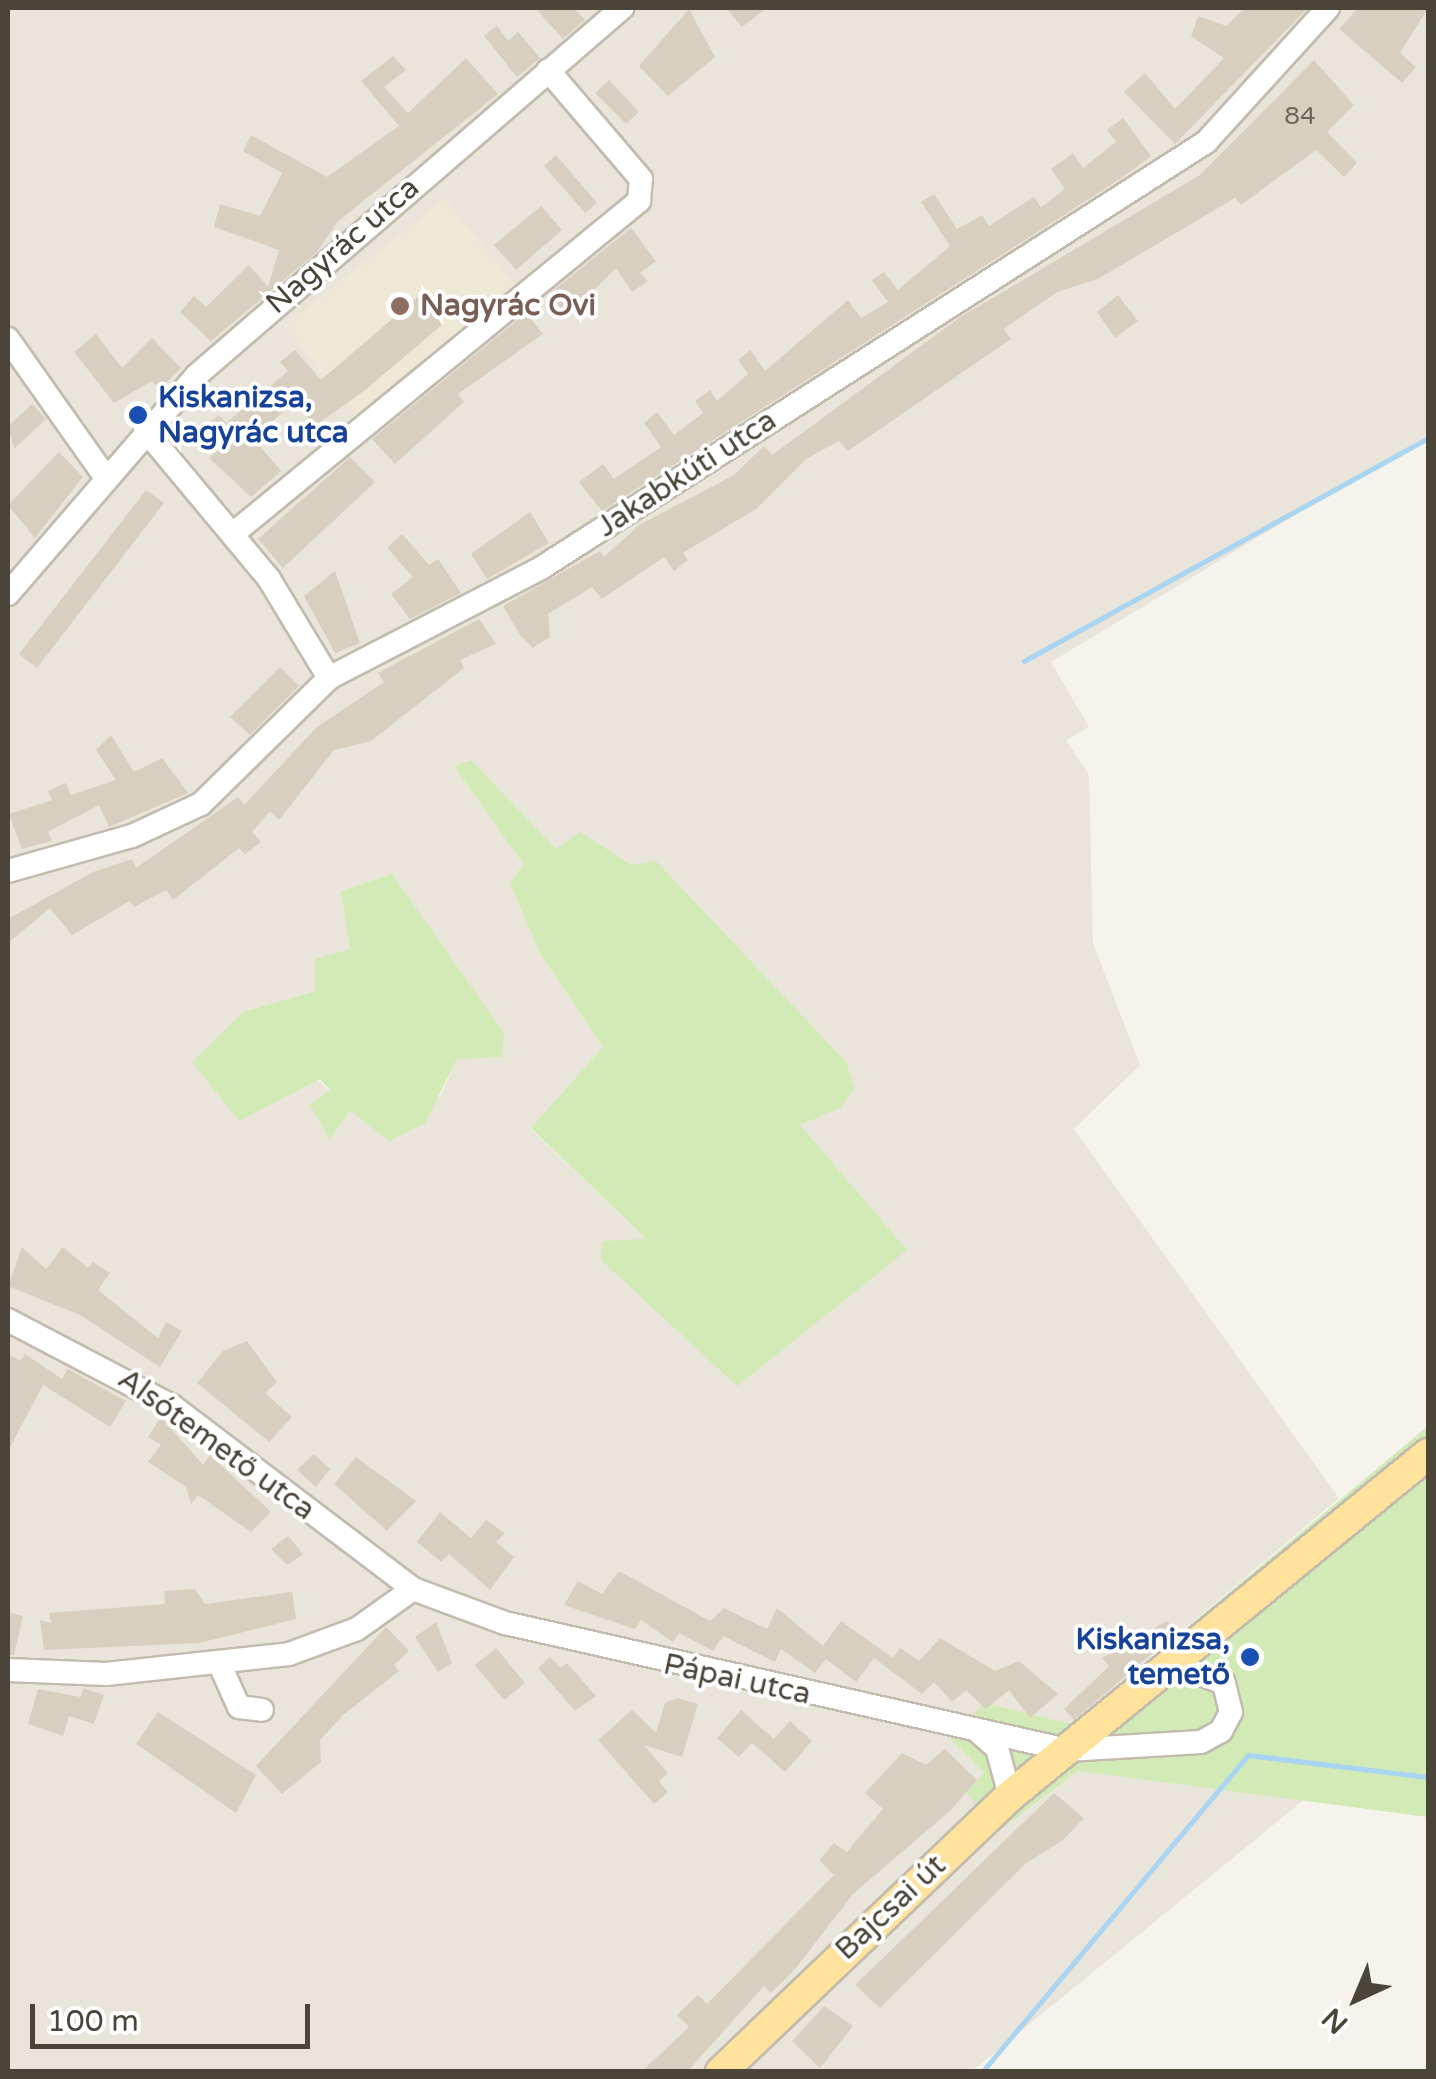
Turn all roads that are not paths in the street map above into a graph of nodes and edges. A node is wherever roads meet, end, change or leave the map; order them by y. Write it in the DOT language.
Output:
graph roads {
  1 [pos="622,8"];
  2 [pos="1328,8"];
  3 [pos="548,70"];
  4 [pos="8,339"];
  5 [pos="144,430"];
  6 [pos="104,475"];
  7 [pos="234,533"];
  8 [pos="8,594"];
  9 [pos="329,678"];
  10 [pos="8,870"];
  11 [pos="8,1320"];
  12 [pos="1428,1454"];
  13 [pos="413,1589"];
  14 [pos="220,1665"];
  15 [pos="1176,1665"];
  16 [pos="8,1670"];
  17 [pos="262,1710"];
  18 [pos="973,1728"];
  19 [pos="1067,1750"];
  20 [pos="1010,1796"];
  21 [pos="721,2072"];
  1 -- 3 [label="street, Nagyrác utca"];
  2 -- 9 [label="street, Jakabkúti utca"];
  3 -- 5 [label="street, Nagyrác utca"];
  3 -- 7 [label="street"];
  4 -- 6 [label="street"];
  5 -- 6 [label="street, Nagyrác utca"];
  5 -- 7 [label="street"];
  6 -- 8 [label="street, Nagyrác utca"];
  7 -- 9 [label="street"];
  9 -- 10 [label="street, Jakabkúti utca"];
  11 -- 13 [label="street, Alsótemető utca"];
  12 -- 15 [label="main road, Bajcsai út"];
  13 -- 14 [label="street"];
  13 -- 18 [label="street, Pápai utca"];
  14 -- 16 [label="street"];
  14 -- 17 [label="street"];
  15 -- 19 [label="main road, Bajcsai út"];
  15 -- 19 [label="street, Pápai utca"];
  18 -- 19 [label="street, Pápai utca"];
  18 -- 20 [label="street"];
  19 -- 20 [label="main road, Bajcsai út"];
  20 -- 21 [label="main road, Bajcsai út"];
}
